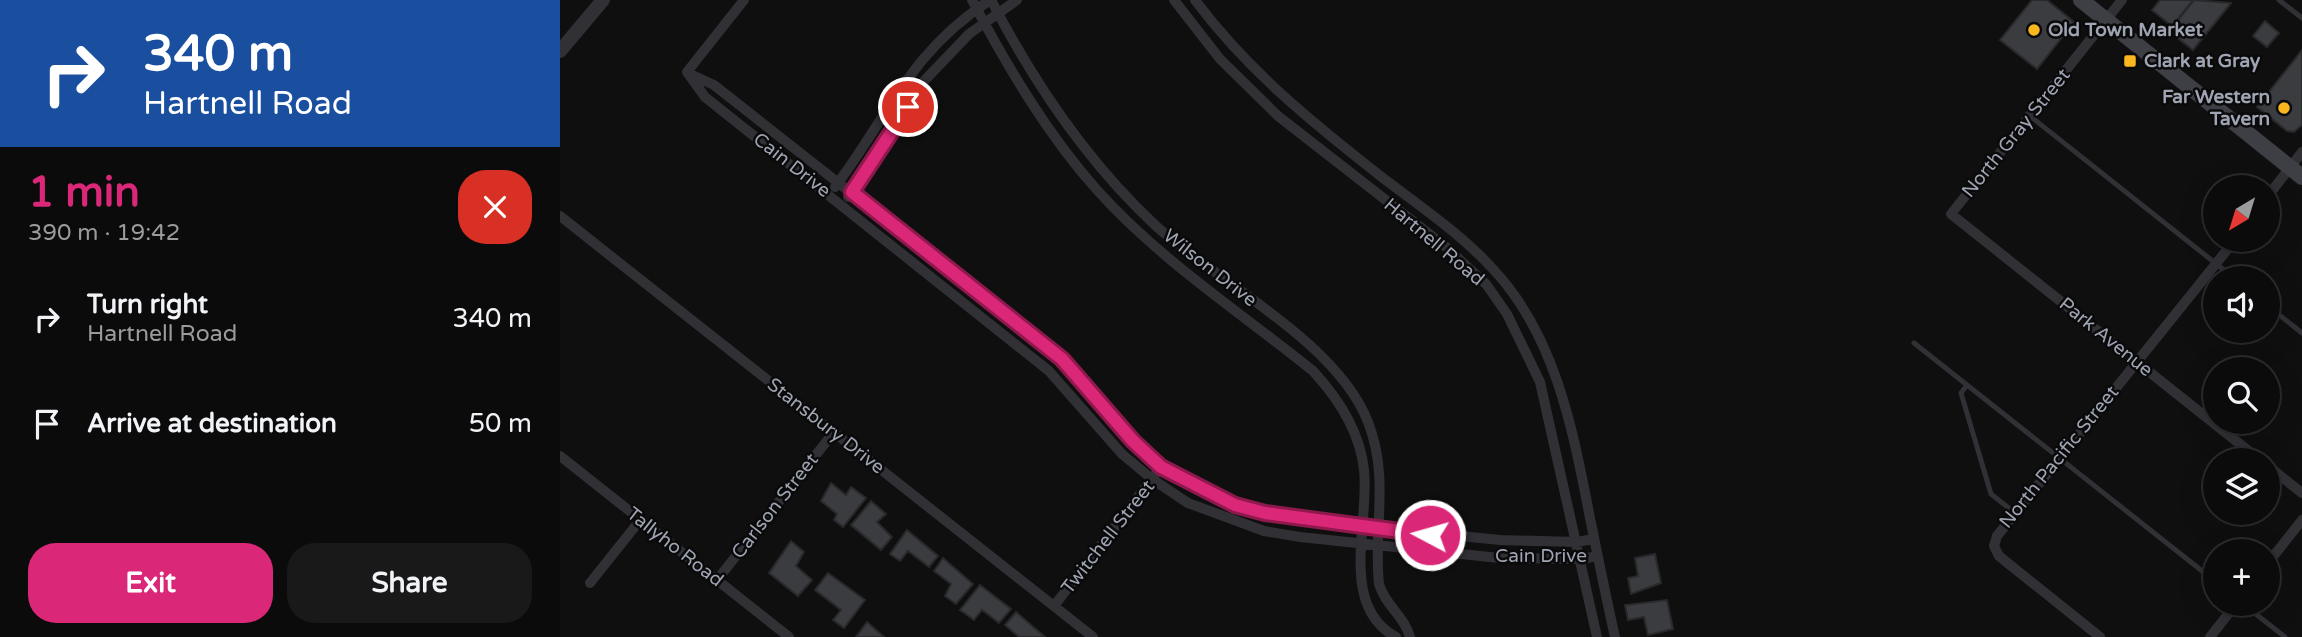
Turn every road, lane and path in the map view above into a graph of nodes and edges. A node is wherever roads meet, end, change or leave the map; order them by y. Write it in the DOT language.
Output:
graph roads {
  1 [pos="603,0"];
  2 [pos="744,0"];
  3 [pos="991,0"];
  4 [pos="1017,0"];
  5 [pos="1174,0"];
  6 [pos="1195,0"];
  7 [pos="2081,0"];
  8 [pos="2122,0"];
  9 [pos="2279,0"];
  10 [pos="974,4"];
  11 [pos="998,12"];
  12 [pos="2302,18"];
  13 [pos="2106,20"];
  14 [pos="984,23"];
  15 [pos="560,51"];
  16 [pos="687,72"];
  17 [pos="2030,116"];
  18 [pos="1324,132"];
  19 [pos="1314,145"];
  20 [pos="2302,152"];
  21 [pos="2296,172"];
  22 [pos="839,182"];
  23 [pos="2280,186"];
  24 [pos="852,192"];
  25 [pos="830,195"];
  26 [pos="842,204"];
  27 [pos="1951,214"];
  28 [pos="560,216"];
  29 [pos="1456,234"];
  30 [pos="1446,247"];
  31 [pos="2226,252"];
  32 [pos="2216,264"];
  33 [pos="2219,266"];
  34 [pos="1221,278"];
  35 [pos="1212,291"];
  36 [pos="986,299"];
  37 [pos="976,312"];
  38 [pos="2280,316"];
  39 [pos="2302,333"];
  40 [pos="1914,343"];
  41 [pos="2136,361"];
  42 [pos="1967,385"];
  43 [pos="834,432"];
  44 [pos="2245,448"];
  45 [pos="560,456"];
  46 [pos="2059,458"];
  47 [pos="1161,467"];
  48 [pos="2280,476"];
  49 [pos="1152,480"];
  50 [pos="2302,493"];
  51 [pos="2015,513"];
  52 [pos="640,519"];
  53 [pos="2302,520"];
  54 [pos="1363,527"];
  55 [pos="1379,529"];
  56 [pos="1594,540"];
  57 [pos="1577,542"];
  58 [pos="1362,544"];
  59 [pos="1378,546"];
  60 [pos="2280,548"];
  61 [pos="1598,556"];
  62 [pos="1581,559"];
  63 [pos="2203,572"];
  64 [pos="717,580"];
  65 [pos="590,583"];
  66 [pos="1054,606"];
  67 [pos="2227,616"];
  68 [pos="2258,616"];
  69 [pos="789,637"];
  70 [pos="1093,637"];
  71 [pos="1396,637"];
  72 [pos="1410,637"];
  73 [pos="1597,637"];
  74 [pos="1615,637"];
  75 [pos="2100,637"];
  76 [pos="2210,637"];
  77 [pos="2285,637"];
  1 -- 15 [label="street"];
  2 -- 16 [label="street"];
  3 -- 10 [label="street"];
  3 -- 11 [label="street, Wilson Drive"];
  4 -- 11 [label="street"];
  5 -- 19 [label="street, Hartnell Road"];
  6 -- 18 [label="street, Hartnell Road"];
  7 -- 13 [label="main road"];
  8 -- 13 [label="street, North Gray Street"];
  9 -- 12 [label="lane"];
  10 -- 14 [label="street, Wilson Drive"];
  10 -- 22 [label="street"];
  11 -- 14 [label="street"];
  11 -- 34 [label="street, Wilson Drive"];
  13 -- 17 [label="street, North Gray Street"];
  13 -- 21 [label="main road"];
  14 -- 24 [label="street"];
  14 -- 35 [label="street, Wilson Drive"];
  16 -- 22 [label="street, Cain Drive"];
  16 -- 25 [label="street, Cain Drive"];
  17 -- 27 [label="street, North Gray Street"];
  17 -- 32 [label="lane"];
  18 -- 19 [label="street"];
  18 -- 29 [label="street, Hartnell Road"];
  19 -- 30 [label="street, Hartnell Road"];
  20 -- 21 [label="street"];
  21 -- 23 [label="street"];
  22 -- 24 [label="street, Cain Drive"];
  22 -- 25 [label="street"];
  24 -- 26 [label="street"];
  24 -- 36 [label="street, Cain Drive"];
  25 -- 26 [label="street, Cain Drive"];
  26 -- 37 [label="street, Cain Drive"];
  27 -- 41 [label="street, Park Avenue"];
  28 -- 43 [label="street, Stansbury Drive"];
  29 -- 30 [label="street"];
  29 -- 56 [label="street, Hartnell Road"];
  30 -- 57 [label="street, Hartnell Road"];
  31 -- 32 [label="street, North Pacific Street"];
  32 -- 33 [label="lane"];
  32 -- 41 [label="street, North Pacific Street"];
  34 -- 35 [label="street"];
  34 -- 55 [label="street, Wilson Drive"];
  35 -- 54 [label="street, Wilson Drive"];
  36 -- 37 [label="street"];
  36 -- 47 [label="street, Cain Drive"];
  37 -- 49 [label="street, Cain Drive"];
  38 -- 39 [label="lane"];
  40 -- 42 [label="lane"];
  41 -- 44 [label="street, Park Avenue"];
  41 -- 46 [label="street, North Pacific Street"];
  42 -- 46 [label="lane"];
  42 -- 51 [label="lane"];
  43 -- 64 [label="street, Carlson Street"];
  43 -- 66 [label="street, Stansbury Drive"];
  45 -- 52 [label="street, Tallyho Road"];
  46 -- 51 [label="street, North Pacific Street"];
  46 -- 63 [label="lane"];
  47 -- 49 [label="street, Twitchell Street"];
  47 -- 54 [label="street, Cain Drive"];
  48 -- 50 [label="street"];
  49 -- 58 [label="street, Cain Drive"];
  49 -- 66 [label="street, Twitchell Street"];
  51 -- 75 [label="street, North Pacific Street"];
  52 -- 64 [label="street, Tallyho Road"];
  52 -- 65 [label="street"];
  53 -- 60 [label="street"];
  54 -- 55 [label="street, Cain Drive"];
  54 -- 58 [label="street, Wilson Drive"];
  55 -- 57 [label="street, Cain Drive"];
  55 -- 59 [label="street, Wilson Drive"];
  56 -- 57 [label="street, Cain Drive"];
  56 -- 61 [label="street, Hartnell Road"];
  57 -- 62 [label="street, Hartnell Road"];
  58 -- 59 [label="street, Cain Drive"];
  58 -- 71 [label="street, Wilson Drive"];
  59 -- 62 [label="street, Cain Drive"];
  59 -- 72 [label="street, Wilson Drive"];
  61 -- 62 [label="street, Cain Drive"];
  61 -- 74 [label="street, Hartnell Road"];
  62 -- 73 [label="street, Hartnell Road"];
  64 -- 69 [label="street, Tallyho Road"];
  66 -- 70 [label="street, Stansbury Drive"];
  67 -- 76 [label="street"];
  68 -- 77 [label="lane"];
}
